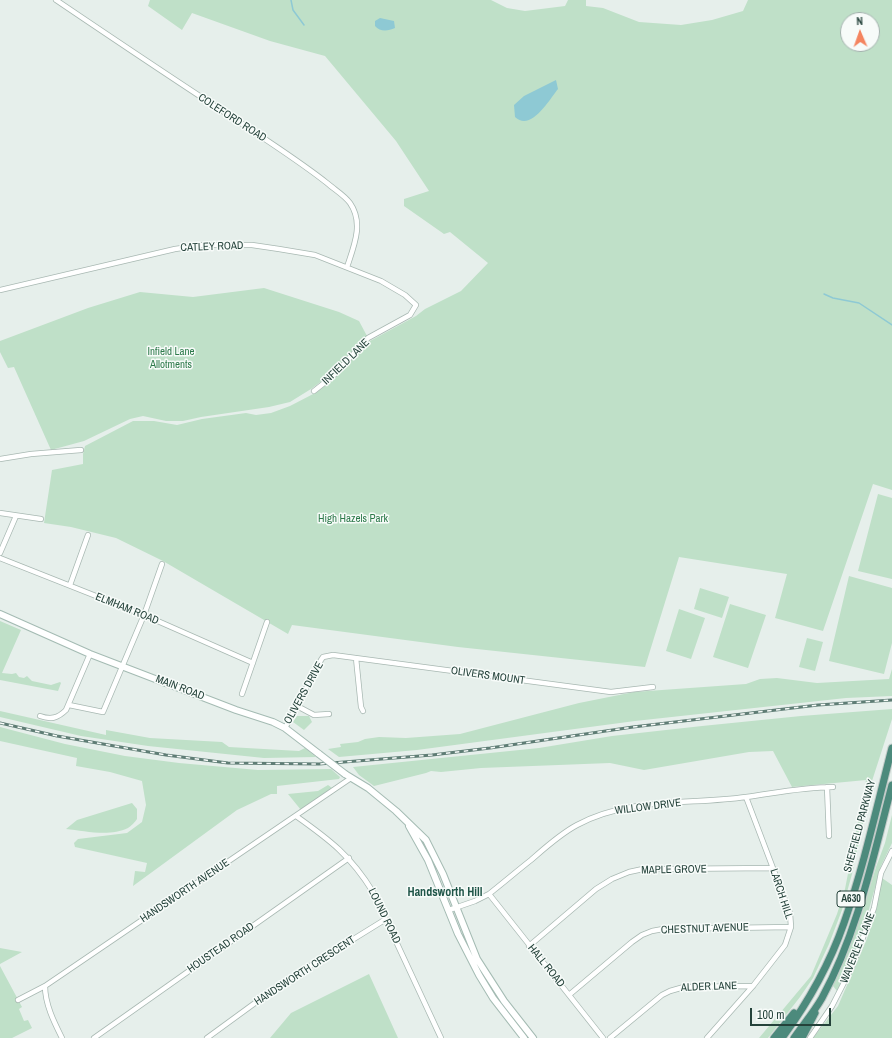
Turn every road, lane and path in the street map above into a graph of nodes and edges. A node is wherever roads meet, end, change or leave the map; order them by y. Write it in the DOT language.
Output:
graph roads {
  1 [pos="56,0"];
  2 [pos="347,267"];
  3 [pos="0,290"];
  4 [pos="416,305"];
  5 [pos="314,391"];
  6 [pos="81,450"];
  7 [pos="0,459"];
  8 [pos="0,513"];
  9 [pos="16,516"];
  10 [pos="41,519"];
  11 [pos="88,535"];
  12 [pos="0,553"];
  13 [pos="0,558"];
  14 [pos="162,564"];
  15 [pos="70,585"];
  16 [pos="0,614"];
  17 [pos="144,615"];
  18 [pos="267,622"];
  19 [pos="90,654"];
  20 [pos="324,658"];
  21 [pos="356,658"];
  22 [pos="253,662"];
  23 [pos="122,666"];
  24 [pos="653,687"];
  25 [pos="242,694"];
  26 [pos="69,705"];
  27 [pos="297,706"];
  28 [pos="363,711"];
  29 [pos="329,714"];
  30 [pos="40,716"];
  31 [pos="285,728"];
  32 [pos="892,748"];
  33 [pos="351,778"];
  34 [pos="892,785"];
  35 [pos="827,787"];
  36 [pos="833,787"];
  37 [pos="746,797"];
  38 [pos="296,816"];
  39 [pos="408,823"];
  40 [pos="829,836"];
  41 [pos="892,851"];
  42 [pos="349,858"];
  43 [pos="773,868"];
  44 [pos="489,894"];
  45 [pos="457,907"];
  46 [pos="449,910"];
  47 [pos="386,919"];
  48 [pos="791,927"];
  49 [pos="529,946"];
  50 [pos="45,986"];
  51 [pos="753,986"];
  52 [pos="811,992"];
  53 [pos="570,995"];
  54 [pos="821,999"];
  55 [pos="18,1000"];
  56 [pos="62,1038"];
  57 [pos="94,1038"];
  58 [pos="207,1038"];
  59 [pos="442,1038"];
  60 [pos="524,1038"];
  61 [pos="533,1038"];
  62 [pos="603,1038"];
  63 [pos="610,1038"];
  64 [pos="707,1038"];
  65 [pos="774,1038"];
  66 [pos="782,1038"];
  67 [pos="794,1038"];
  68 [pos="802,1038"];
  69 [pos="810,1038"];
  1 -- 2 [label="street, COLEFORD ROAD"];
  2 -- 3 [label="street, CATLEY ROAD"];
  2 -- 4 [label="street, CATLEY ROAD"];
  4 -- 5 [label="street, INFIELD LANE"];
  6 -- 7 [label="street"];
  8 -- 9 [label="street"];
  9 -- 10 [label="street"];
  9 -- 12 [label="street"];
  11 -- 15 [label="street"];
  13 -- 15 [label="street, ELMHAM ROAD"];
  14 -- 17 [label="street"];
  15 -- 17 [label="street, ELMHAM ROAD"];
  16 -- 19 [label="main road, MAIN ROAD"];
  17 -- 22 [label="street, ELMHAM ROAD"];
  17 -- 23 [label="street"];
  18 -- 22 [label="street"];
  19 -- 23 [label="main road, MAIN ROAD"];
  19 -- 26 [label="street"];
  20 -- 21 [label="street, OLIVERS MOUNT"];
  20 -- 27 [label="street, OLIVERS DRIVE"];
  21 -- 24 [label="street, OLIVERS MOUNT"];
  21 -- 28 [label="street"];
  22 -- 25 [label="street"];
  23 -- 26 [label="street"];
  23 -- 31 [label="main road, MAIN ROAD"];
  26 -- 30 [label="street"];
  27 -- 29 [label="street"];
  27 -- 31 [label="street, OLIVERS DRIVE"];
  31 -- 33 [label="main road, MAIN ROAD, bridge"];
  32 -- 52 [label="highway, SHEFFIELD PARKWAY / A630"];
  33 -- 38 [label="street, HANDSWORTH AVENUE"];
  33 -- 39 [label="main road, MAIN ROAD"];
  34 -- 54 [label="highway, SHEFFIELD PARKWAY / A630"];
  35 -- 36 [label="street, WILLOW DRIVE"];
  35 -- 37 [label="street, WILLOW DRIVE"];
  35 -- 40 [label="street"];
  37 -- 43 [label="street, LARCH HILL"];
  37 -- 44 [label="street, WILLOW DRIVE"];
  38 -- 42 [label="street, LOUND ROAD"];
  38 -- 50 [label="street, HANDSWORTH AVENUE"];
  39 -- 45 [label="main road, MAIN ROAD"];
  39 -- 46 [label="main road"];
  41 -- 69 [label="street, WAVERLEY LANE"];
  42 -- 47 [label="street, LOUND ROAD"];
  42 -- 57 [label="street, HOUSTEAD ROAD"];
  43 -- 48 [label="street, LARCH HILL"];
  43 -- 49 [label="street, MAPLE GROVE"];
  44 -- 45 [label="street, WILLOW DRIVE"];
  44 -- 49 [label="street, HALL ROAD"];
  45 -- 46 [label="street, WILLOW DRIVE"];
  45 -- 61 [label="main road, MAIN ROAD"];
  46 -- 60 [label="main road"];
  47 -- 58 [label="street, HANDSWORTH CRESCENT"];
  47 -- 59 [label="street, LOUND ROAD"];
  48 -- 51 [label="street, LARCH HILL"];
  48 -- 53 [label="street, CHESTNUT AVENUE"];
  49 -- 53 [label="street, HALL ROAD"];
  50 -- 55 [label="street, HANDSWORTH AVENUE"];
  50 -- 56 [label="street"];
  51 -- 63 [label="street, ALDER LANE"];
  51 -- 64 [label="street, LARCH HILL"];
  52 -- 65 [label="highway, A630"];
  52 -- 66 [label="highway, SHEFFIELD PARKWAY / A630"];
  53 -- 62 [label="street, HALL ROAD"];
  54 -- 67 [label="highway, SHEFFIELD PARKWAY / A630"];
  54 -- 68 [label="highway, A630"];
}
